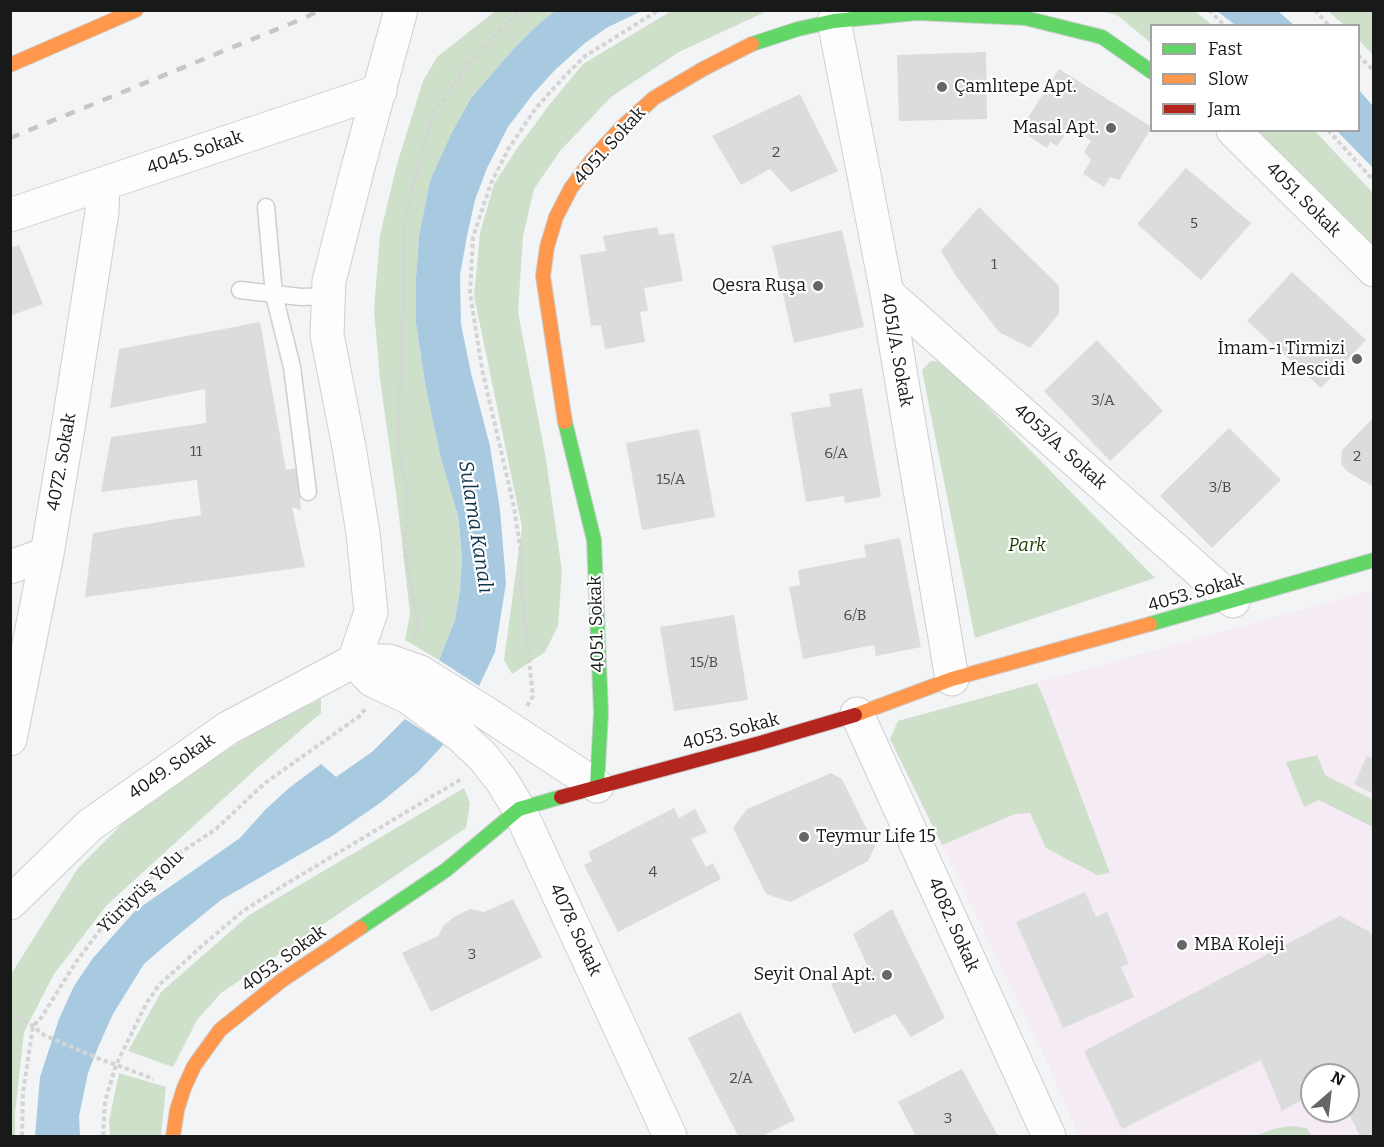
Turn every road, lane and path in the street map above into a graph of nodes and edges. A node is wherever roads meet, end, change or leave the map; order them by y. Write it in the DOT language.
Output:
graph roads {
  1 [pos="521,10"];
  2 [pos="1209,10"];
  3 [pos="1315,10"];
  4 [pos="112,14"];
  5 [pos="399,20"];
  6 [pos="834,21"];
  7 [pos="1223,24"];
  8 [pos="1327,24"];
  9 [pos="1360,56"];
  10 [pos="10,65"];
  11 [pos="1150,71"];
  12 [pos="1374,71"];
  13 [pos="380,91"];
  14 [pos="1235,132"];
  15 [pos="1330,132"];
  16 [pos="1374,181"];
  17 [pos="103,184"];
  18 [pos="266,207"];
  19 [pos="10,215"];
  20 [pos="1374,270"];
  21 [pos="240,290"];
  22 [pos="887,293"];
  23 [pos="274,295"];
  24 [pos="328,296"];
  25 [pos="309,492"];
  26 [pos="47,554"];
  27 [pos="1374,560"];
  28 [pos="10,567"];
  29 [pos="1233,601"];
  30 [pos="354,661"];
  31 [pos="400,679"];
  32 [pos="952,680"];
  33 [pos="857,714"];
  34 [pos="10,739"];
  35 [pos="472,746"];
  36 [pos="597,786"];
  37 [pos="519,808"];
  38 [pos="10,903"];
  39 [pos="10,1014"];
  40 [pos="33,1026"];
  41 [pos="116,1065"];
  42 [pos="184,1088"];
  43 [pos="22,1137"];
  44 [pos="103,1137"];
  45 [pos="173,1137"];
  46 [pos="670,1137"];
  47 [pos="1049,1137"];
  1 -- 31 [label="path, Yürüyüş Yolu"];
  2 -- 7 [label="path"];
  3 -- 8 [label="path"];
  4 -- 10 [label="street"];
  5 -- 13 [label="street"];
  6 -- 11 [label="street, 4051. Sokak"];
  6 -- 22 [label="street, 4051/A. Sokak"];
  6 -- 36 [label="street, 4051. Sokak"];
  9 -- 12 [label="path"];
  13 -- 17 [label="street, 4045. Sokak"];
  13 -- 24 [label="street"];
  14 -- 20 [label="street, 4051. Sokak"];
  15 -- 16 [label="path"];
  17 -- 19 [label="street, 4045. Sokak"];
  17 -- 26 [label="street, 4072. Sokak"];
  18 -- 23 [label="lane"];
  21 -- 23 [label="lane"];
  22 -- 29 [label="street, 4053/A. Sokak"];
  22 -- 32 [label="street, 4051/A. Sokak"];
  23 -- 24 [label="lane"];
  23 -- 25 [label="lane"];
  24 -- 30 [label="street"];
  26 -- 28 [label="street"];
  26 -- 34 [label="street, 4072. Sokak"];
  27 -- 29 [label="street, 4053. Sokak"];
  29 -- 32 [label="street, 4053. Sokak"];
  30 -- 31 [label="street"];
  30 -- 38 [label="street, 4049. Sokak"];
  31 -- 35 [label="street, 4078. Sokak"];
  31 -- 36 [label="street"];
  31 -- 40 [label="path, Yürüyüş Yolu"];
  32 -- 33 [label="street, 4053. Sokak"];
  33 -- 36 [label="street, 4053. Sokak"];
  33 -- 47 [label="street, 4082. Sokak"];
  35 -- 37 [label="street, 4078. Sokak"];
  35 -- 41 [label="path"];
  36 -- 37 [label="street, 4053. Sokak"];
  37 -- 42 [label="street, 4053. Sokak"];
  37 -- 46 [label="street, 4078. Sokak"];
  39 -- 40 [label="path"];
  40 -- 41 [label="path"];
  40 -- 43 [label="path, Yürüyüş Yolu"];
  41 -- 42 [label="path"];
  41 -- 44 [label="path"];
  42 -- 45 [label="street, 4053. Sokak"];
}
